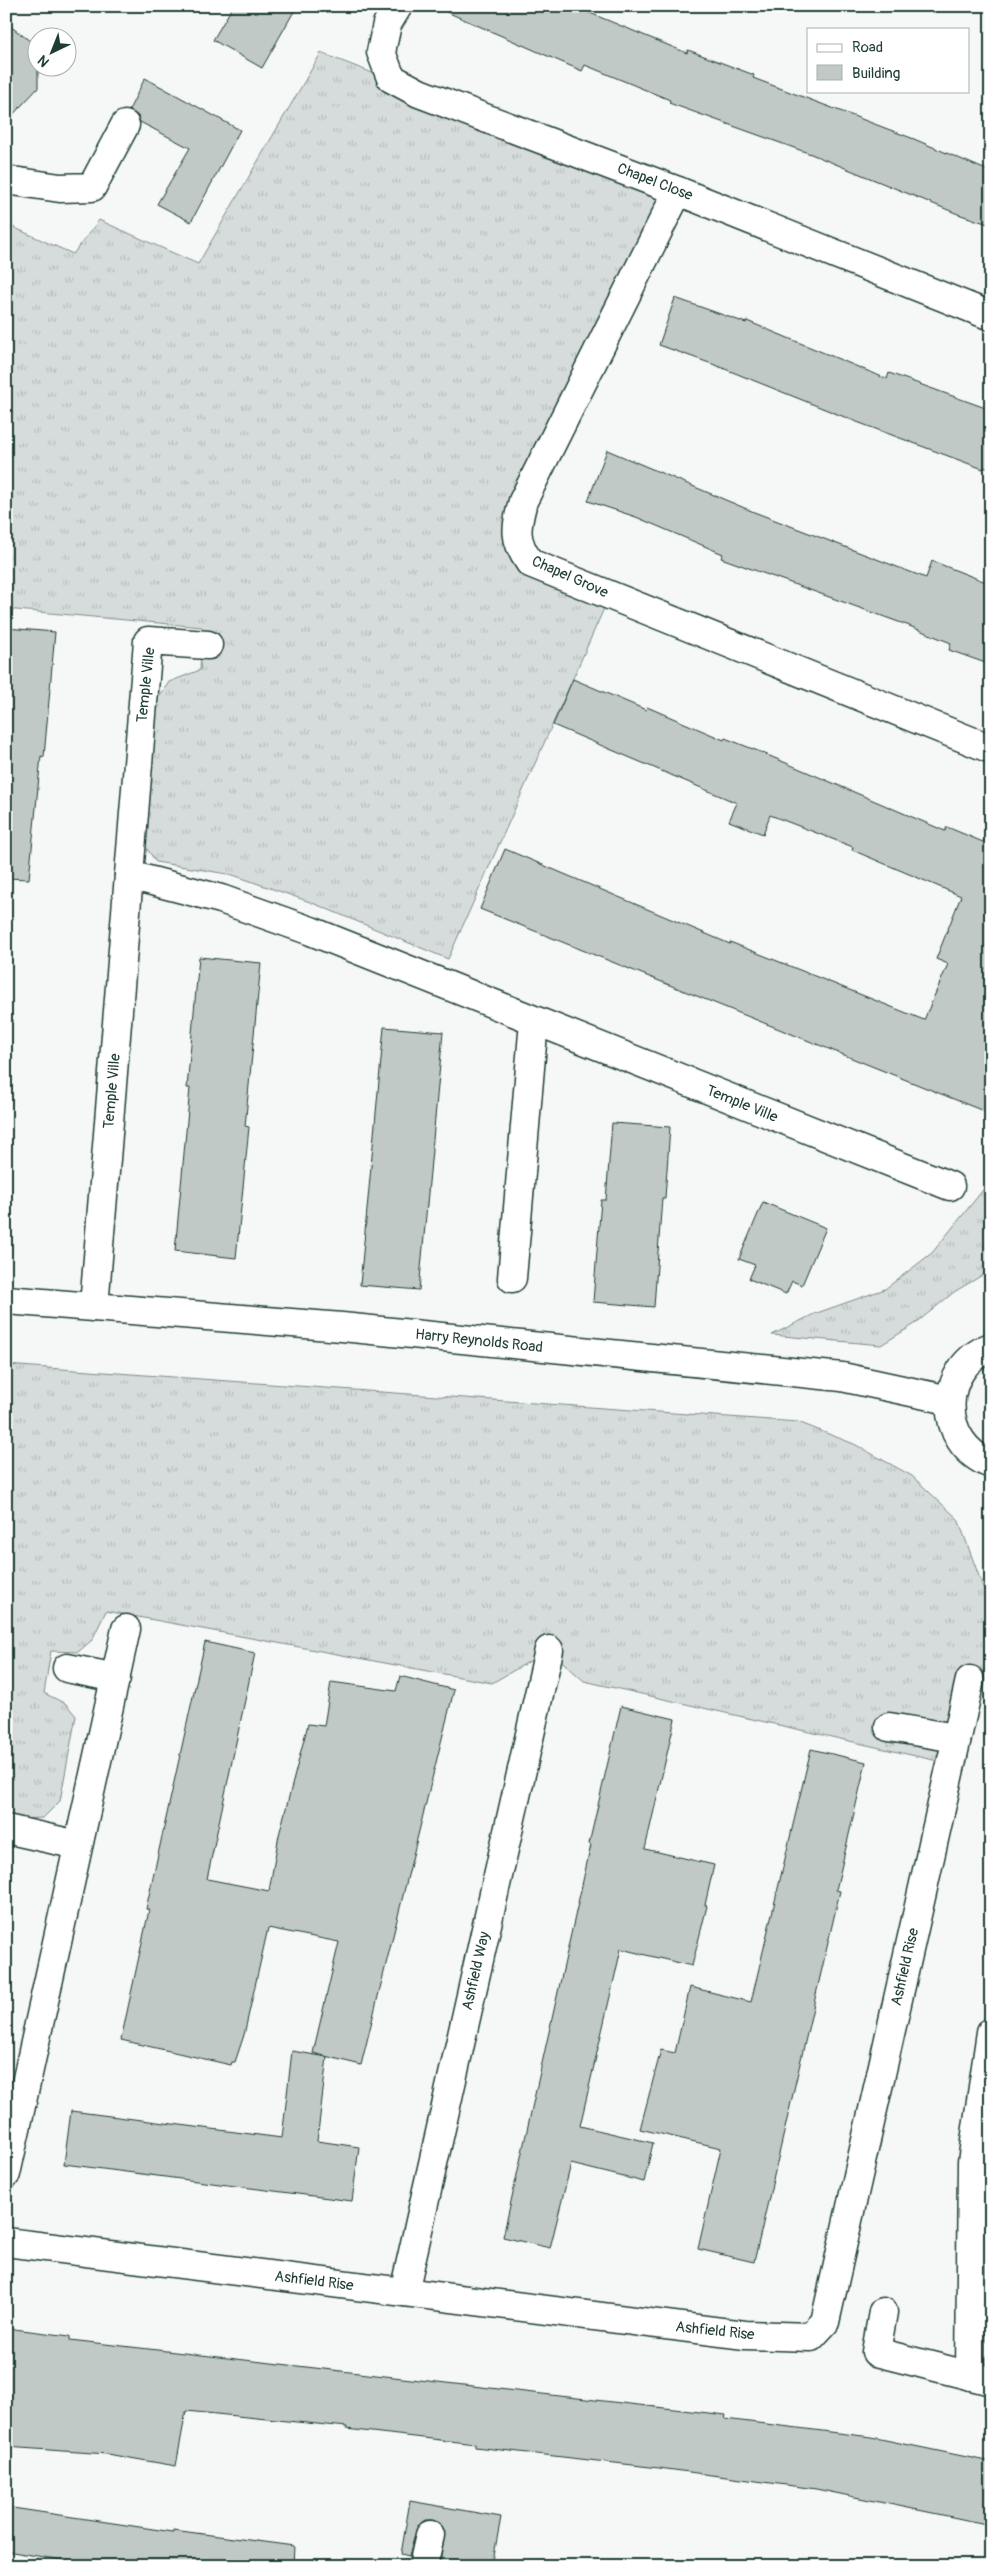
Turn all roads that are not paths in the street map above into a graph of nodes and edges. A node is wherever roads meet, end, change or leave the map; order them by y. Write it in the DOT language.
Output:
graph roads {
  1 [pos="398,6"];
  2 [pos="124,125"];
  3 [pos="6,180"];
  4 [pos="678,191"];
  5 [pos="991,316"];
  6 [pos="208,645"];
  7 [pos="991,749"];
  8 [pos="129,875"];
  9 [pos="534,1021"];
  10 [pos="950,1186"];
  11 [pos="512,1278"];
  12 [pos="6,1300"];
  13 [pos="94,1307"];
  14 [pos="991,1347"];
  15 [pos="949,1400"];
  16 [pos="991,1464"];
  17 [pos="126,1629"];
  18 [pos="548,1650"];
  19 [pos="67,1668"];
  20 [pos="116,1678"];
  21 [pos="970,1680"];
  22 [pos="888,1727"];
  23 [pos="956,1738"];
  24 [pos="6,1829"];
  25 [pos="78,1845"];
  26 [pos="991,2032"];
  27 [pos="6,2174"];
  28 [pos="6,2242"];
  29 [pos="404,2292"];
  30 [pos="883,2312"];
  31 [pos="980,2378"];
  32 [pos="430,2534"];
  33 [pos="423,2566"];
  1 -- 4 [label="street, Chapel Close"];
  2 -- 3 [label="street"];
  4 -- 5 [label="street, Chapel Close"];
  4 -- 7 [label="street, Chapel Grove"];
  6 -- 8 [label="street, Temple Ville"];
  8 -- 9 [label="street, Temple Ville"];
  8 -- 13 [label="street, Temple Ville"];
  9 -- 10 [label="street, Temple Ville"];
  9 -- 11 [label="street"];
  12 -- 13 [label="street, Harry Reynolds Road"];
  13 -- 15 [label="street, Harry Reynolds Road"];
  14 -- 15 [label="street"];
  15 -- 16 [label="street"];
  17 -- 20 [label="street"];
  18 -- 29 [label="street, Ashfield Way"];
  19 -- 20 [label="street"];
  20 -- 25 [label="street"];
  21 -- 23 [label="street, Ashfield Rise"];
  22 -- 23 [label="street"];
  23 -- 29 [label="street, Ashfield Rise"];
  24 -- 25 [label="street"];
  25 -- 27 [label="street"];
  26 -- 31 [label="street"];
  28 -- 29 [label="street, Ashfield Rise"];
  30 -- 31 [label="street"];
  32 -- 33 [label="street"];
}
